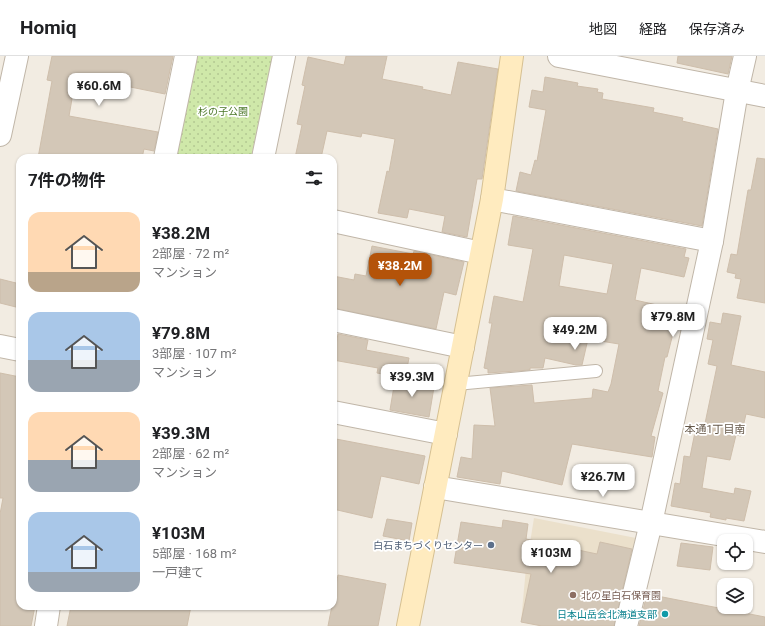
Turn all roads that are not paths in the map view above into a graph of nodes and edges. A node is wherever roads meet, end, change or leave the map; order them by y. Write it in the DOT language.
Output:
graph roads {
  1 [pos="17,56"];
  2 [pos="186,56"];
  3 [pos="284,56"];
  4 [pos="512,56"];
  5 [pos="559,56"];
  6 [pos="744,56"];
  7 [pos="737,91"];
  8 [pos="765,96"];
  9 [pos="0,135"];
  10 [pos="166,154"];
  11 [pos="264,154"];
  12 [pos="492,199"];
  13 [pos="337,222"];
  14 [pos="712,241"];
  15 [pos="481,253"];
  16 [pos="337,321"];
  17 [pos="0,346"];
  18 [pos="463,347"];
  19 [pos="16,349"];
  20 [pos="596,371"];
  21 [pos="456,384"];
  22 [pos="337,413"];
  23 [pos="446,434"];
  24 [pos="435,487"];
  25 [pos="651,523"];
  26 [pos="765,542"];
  27 [pos="48,610"];
  28 [pos="46,626"];
  29 [pos="408,626"];
  30 [pos="626,626"];
  1 -- 9 [label="street"];
  2 -- 10 [label="street"];
  3 -- 11 [label="street"];
  4 -- 12 [label="street"];
  5 -- 7 [label="street"];
  6 -- 7 [label="street"];
  7 -- 8 [label="street"];
  7 -- 14 [label="street"];
  12 -- 14 [label="street"];
  12 -- 15 [label="street"];
  13 -- 15 [label="street"];
  14 -- 25 [label="street"];
  15 -- 18 [label="street"];
  16 -- 18 [label="street"];
  17 -- 19 [label="street"];
  18 -- 21 [label="street"];
  20 -- 21 [label="lane"];
  21 -- 23 [label="street"];
  22 -- 23 [label="street"];
  23 -- 24 [label="street"];
  24 -- 25 [label="street"];
  24 -- 29 [label="street"];
  25 -- 26 [label="street"];
  25 -- 30 [label="street"];
  27 -- 28 [label="street"];
}
